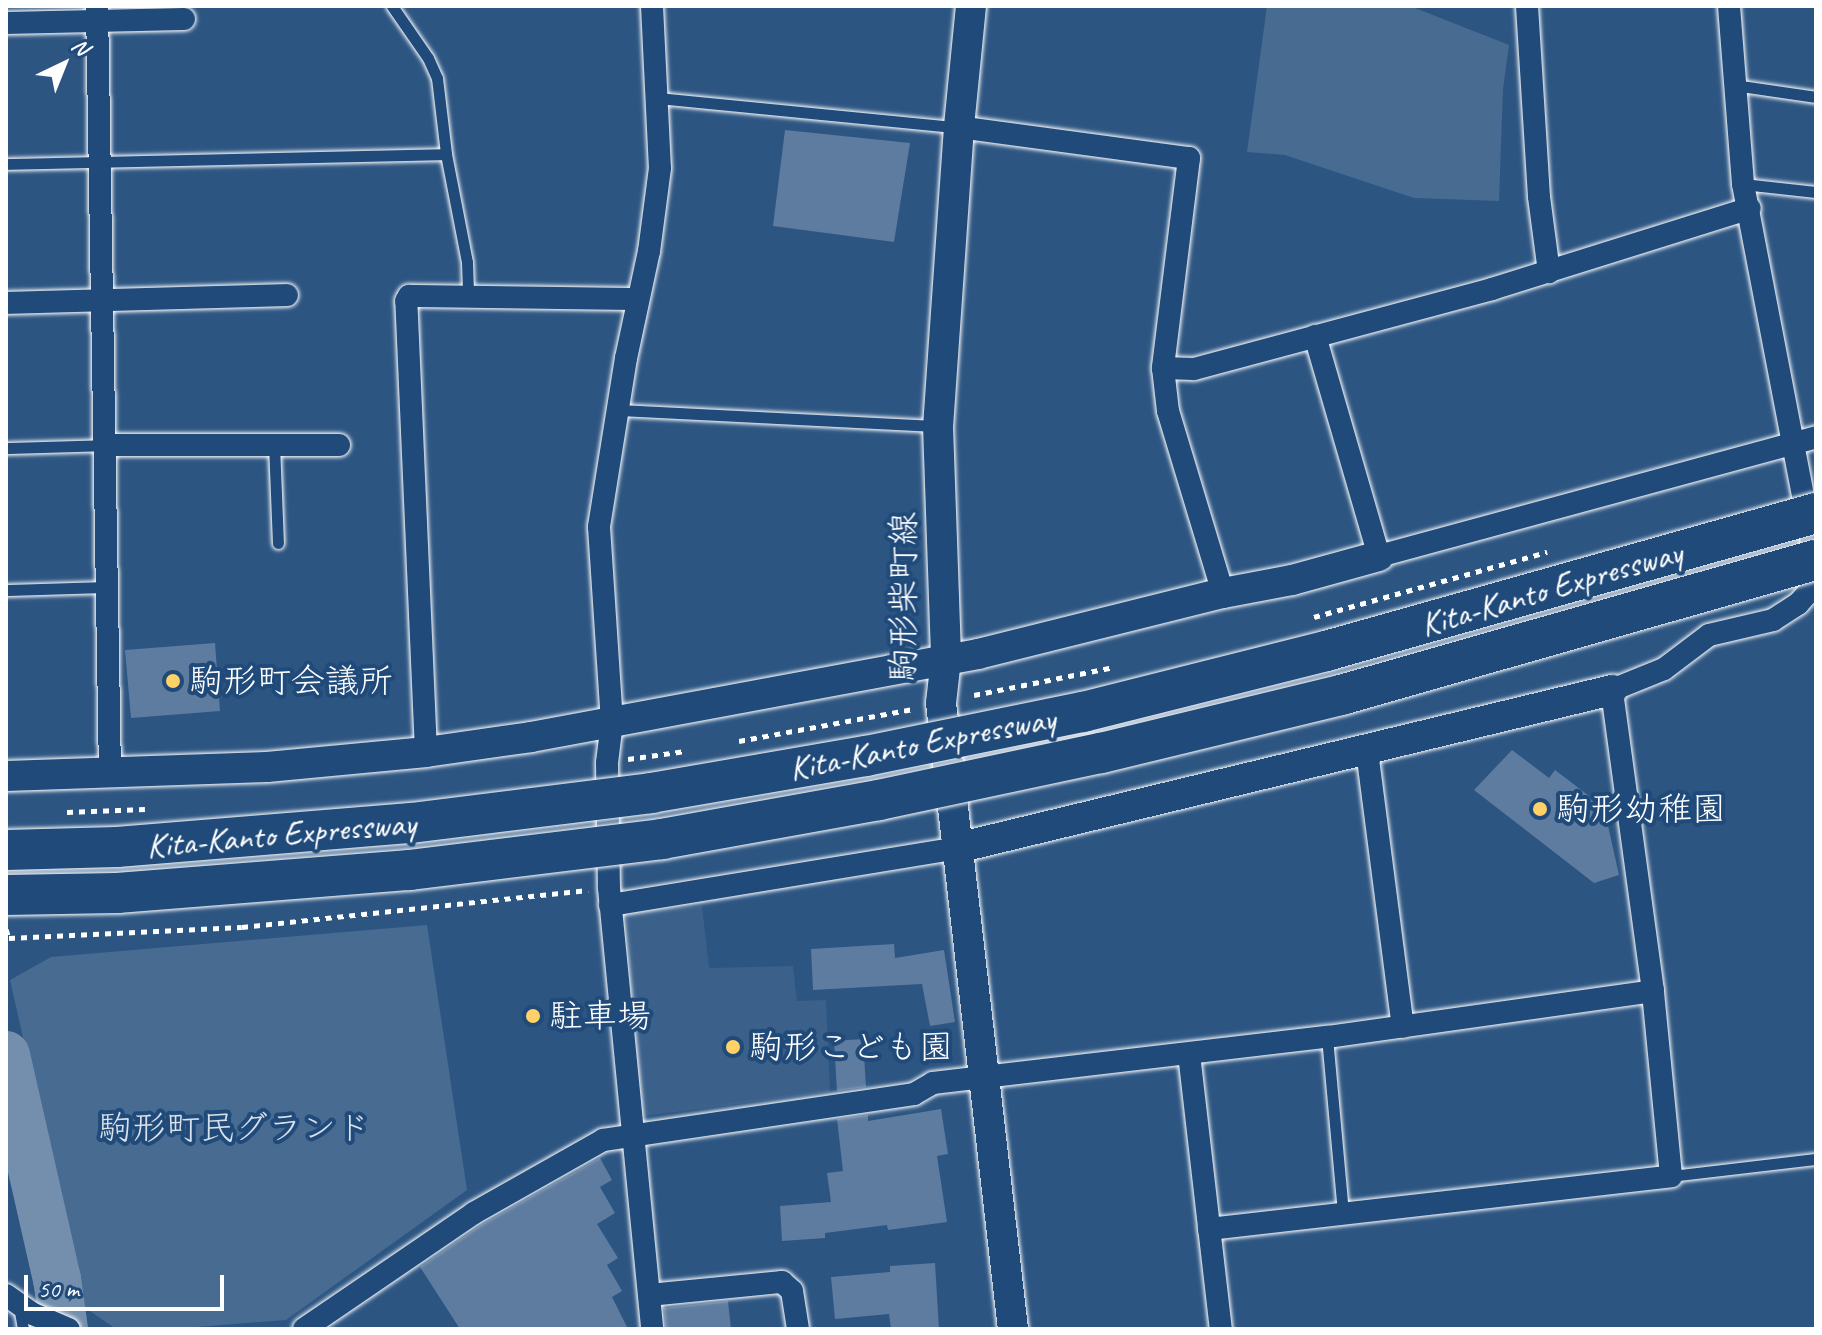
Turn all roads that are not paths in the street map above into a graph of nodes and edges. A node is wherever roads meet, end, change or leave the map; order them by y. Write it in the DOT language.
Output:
graph roads {
  1 [pos="392,6"];
  2 [pos="652,6"];
  3 [pos="971,6"];
  4 [pos="1527,6"];
  5 [pos="1729,6"];
  6 [pos="97,13"];
  7 [pos="184,19"];
  8 [pos="6,23"];
  9 [pos="1733,85"];
  10 [pos="1816,97"];
  11 [pos="658,98"];
  12 [pos="959,127"];
  13 [pos="446,154"];
  14 [pos="101,160"];
  15 [pos="6,164"];
  16 [pos="1743,184"];
  17 [pos="1816,192"];
  18 [pos="1750,208"];
  19 [pos="1549,272"];
  20 [pos="287,295"];
  21 [pos="468,297"];
  22 [pos="103,299"];
  23 [pos="638,299"];
  24 [pos="6,303"];
  25 [pos="1315,336"];
  26 [pos="1163,368"];
  27 [pos="620,410"];
  28 [pos="938,426"];
  29 [pos="1816,437"];
  30 [pos="274,444"];
  31 [pos="106,445"];
  32 [pos="339,445"];
  33 [pos="1793,445"];
  34 [pos="6,448"];
  35 [pos="1816,513"];
  36 [pos="278,543"];
  37 [pos="1379,556"];
  38 [pos="1816,561"];
  39 [pos="1816,584"];
  40 [pos="109,587"];
  41 [pos="6,590"];
  42 [pos="1223,593"];
  43 [pos="946,659"];
  44 [pos="1612,690"];
  45 [pos="612,722"];
  46 [pos="1367,751"];
  47 [pos="426,752"];
  48 [pos="110,773"];
  49 [pos="6,776"];
  50 [pos="957,848"];
  51 [pos="6,850"];
  52 [pos="6,895"];
  53 [pos="609,896"];
  54 [pos="1653,991"];
  55 [pos="1403,1027"];
  56 [pos="1327,1037"];
  57 [pos="1189,1054"];
  58 [pos="984,1079"];
  59 [pos="633,1135"];
  60 [pos="1816,1159"];
  61 [pos="1671,1176"];
  62 [pos="1343,1213"];
  63 [pos="1209,1229"];
  64 [pos="649,1295"];
  65 [pos="20,1311"];
  66 [pos="69,1329"];
  67 [pos="306,1329"];
  68 [pos="652,1329"];
  69 [pos="798,1329"];
  70 [pos="1013,1329"];
  71 [pos="1221,1329"];
  1 -- 13 [label="lane"];
  2 -- 11 [label="street"];
  3 -- 12 [label="street, 駒形柴町線"];
  4 -- 19 [label="street"];
  5 -- 9 [label="street"];
  6 -- 7 [label="street"];
  6 -- 8 [label="street"];
  6 -- 14 [label="street"];
  9 -- 10 [label="lane"];
  9 -- 16 [label="street"];
  11 -- 12 [label="lane"];
  11 -- 23 [label="street"];
  12 -- 26 [label="street"];
  12 -- 28 [label="street, 駒形柴町線"];
  13 -- 14 [label="lane"];
  13 -- 21 [label="lane"];
  14 -- 15 [label="lane"];
  14 -- 22 [label="street"];
  16 -- 17 [label="lane"];
  16 -- 18 [label="street"];
  18 -- 19 [label="street"];
  18 -- 33 [label="street"];
  19 -- 25 [label="street"];
  20 -- 22 [label="street"];
  21 -- 23 [label="street"];
  21 -- 47 [label="street"];
  22 -- 24 [label="street"];
  22 -- 31 [label="street"];
  23 -- 27 [label="street"];
  25 -- 26 [label="street"];
  25 -- 37 [label="street"];
  26 -- 42 [label="street"];
  27 -- 28 [label="lane"];
  27 -- 45 [label="street"];
  28 -- 43 [label="street, 駒形柴町線"];
  29 -- 33 [label="street"];
  30 -- 31 [label="street"];
  30 -- 32 [label="street"];
  30 -- 36 [label="lane"];
  31 -- 34 [label="lane"];
  31 -- 40 [label="street"];
  33 -- 37 [label="street"];
  33 -- 38 [label="street"];
  35 -- 51 [label="highway, Kita-Kanto Expressway, bridge"];
  37 -- 42 [label="street"];
  38 -- 52 [label="highway, Kita-Kanto Expressway, bridge"];
  39 -- 44 [label="street"];
  40 -- 41 [label="lane"];
  40 -- 48 [label="street"];
  42 -- 43 [label="street"];
  43 -- 45 [label="street"];
  43 -- 50 [label="street, 駒形柴町線"];
  44 -- 46 [label="street"];
  44 -- 54 [label="street"];
  45 -- 47 [label="street"];
  45 -- 53 [label="street"];
  46 -- 50 [label="street"];
  46 -- 55 [label="street"];
  47 -- 48 [label="street"];
  48 -- 49 [label="street"];
  50 -- 53 [label="street"];
  50 -- 58 [label="street, 駒形柴町線"];
  53 -- 59 [label="street"];
  54 -- 55 [label="street"];
  54 -- 61 [label="street"];
  55 -- 56 [label="street"];
  56 -- 57 [label="street"];
  56 -- 62 [label="lane"];
  57 -- 58 [label="street"];
  57 -- 63 [label="street"];
  58 -- 59 [label="street"];
  58 -- 70 [label="street, 駒形柴町線"];
  59 -- 64 [label="street"];
  59 -- 67 [label="street"];
  60 -- 61 [label="lane"];
  61 -- 62 [label="street"];
  62 -- 63 [label="street"];
  63 -- 71 [label="street"];
  64 -- 68 [label="street"];
  64 -- 69 [label="street"];
  65 -- 66 [label="street"];
}
